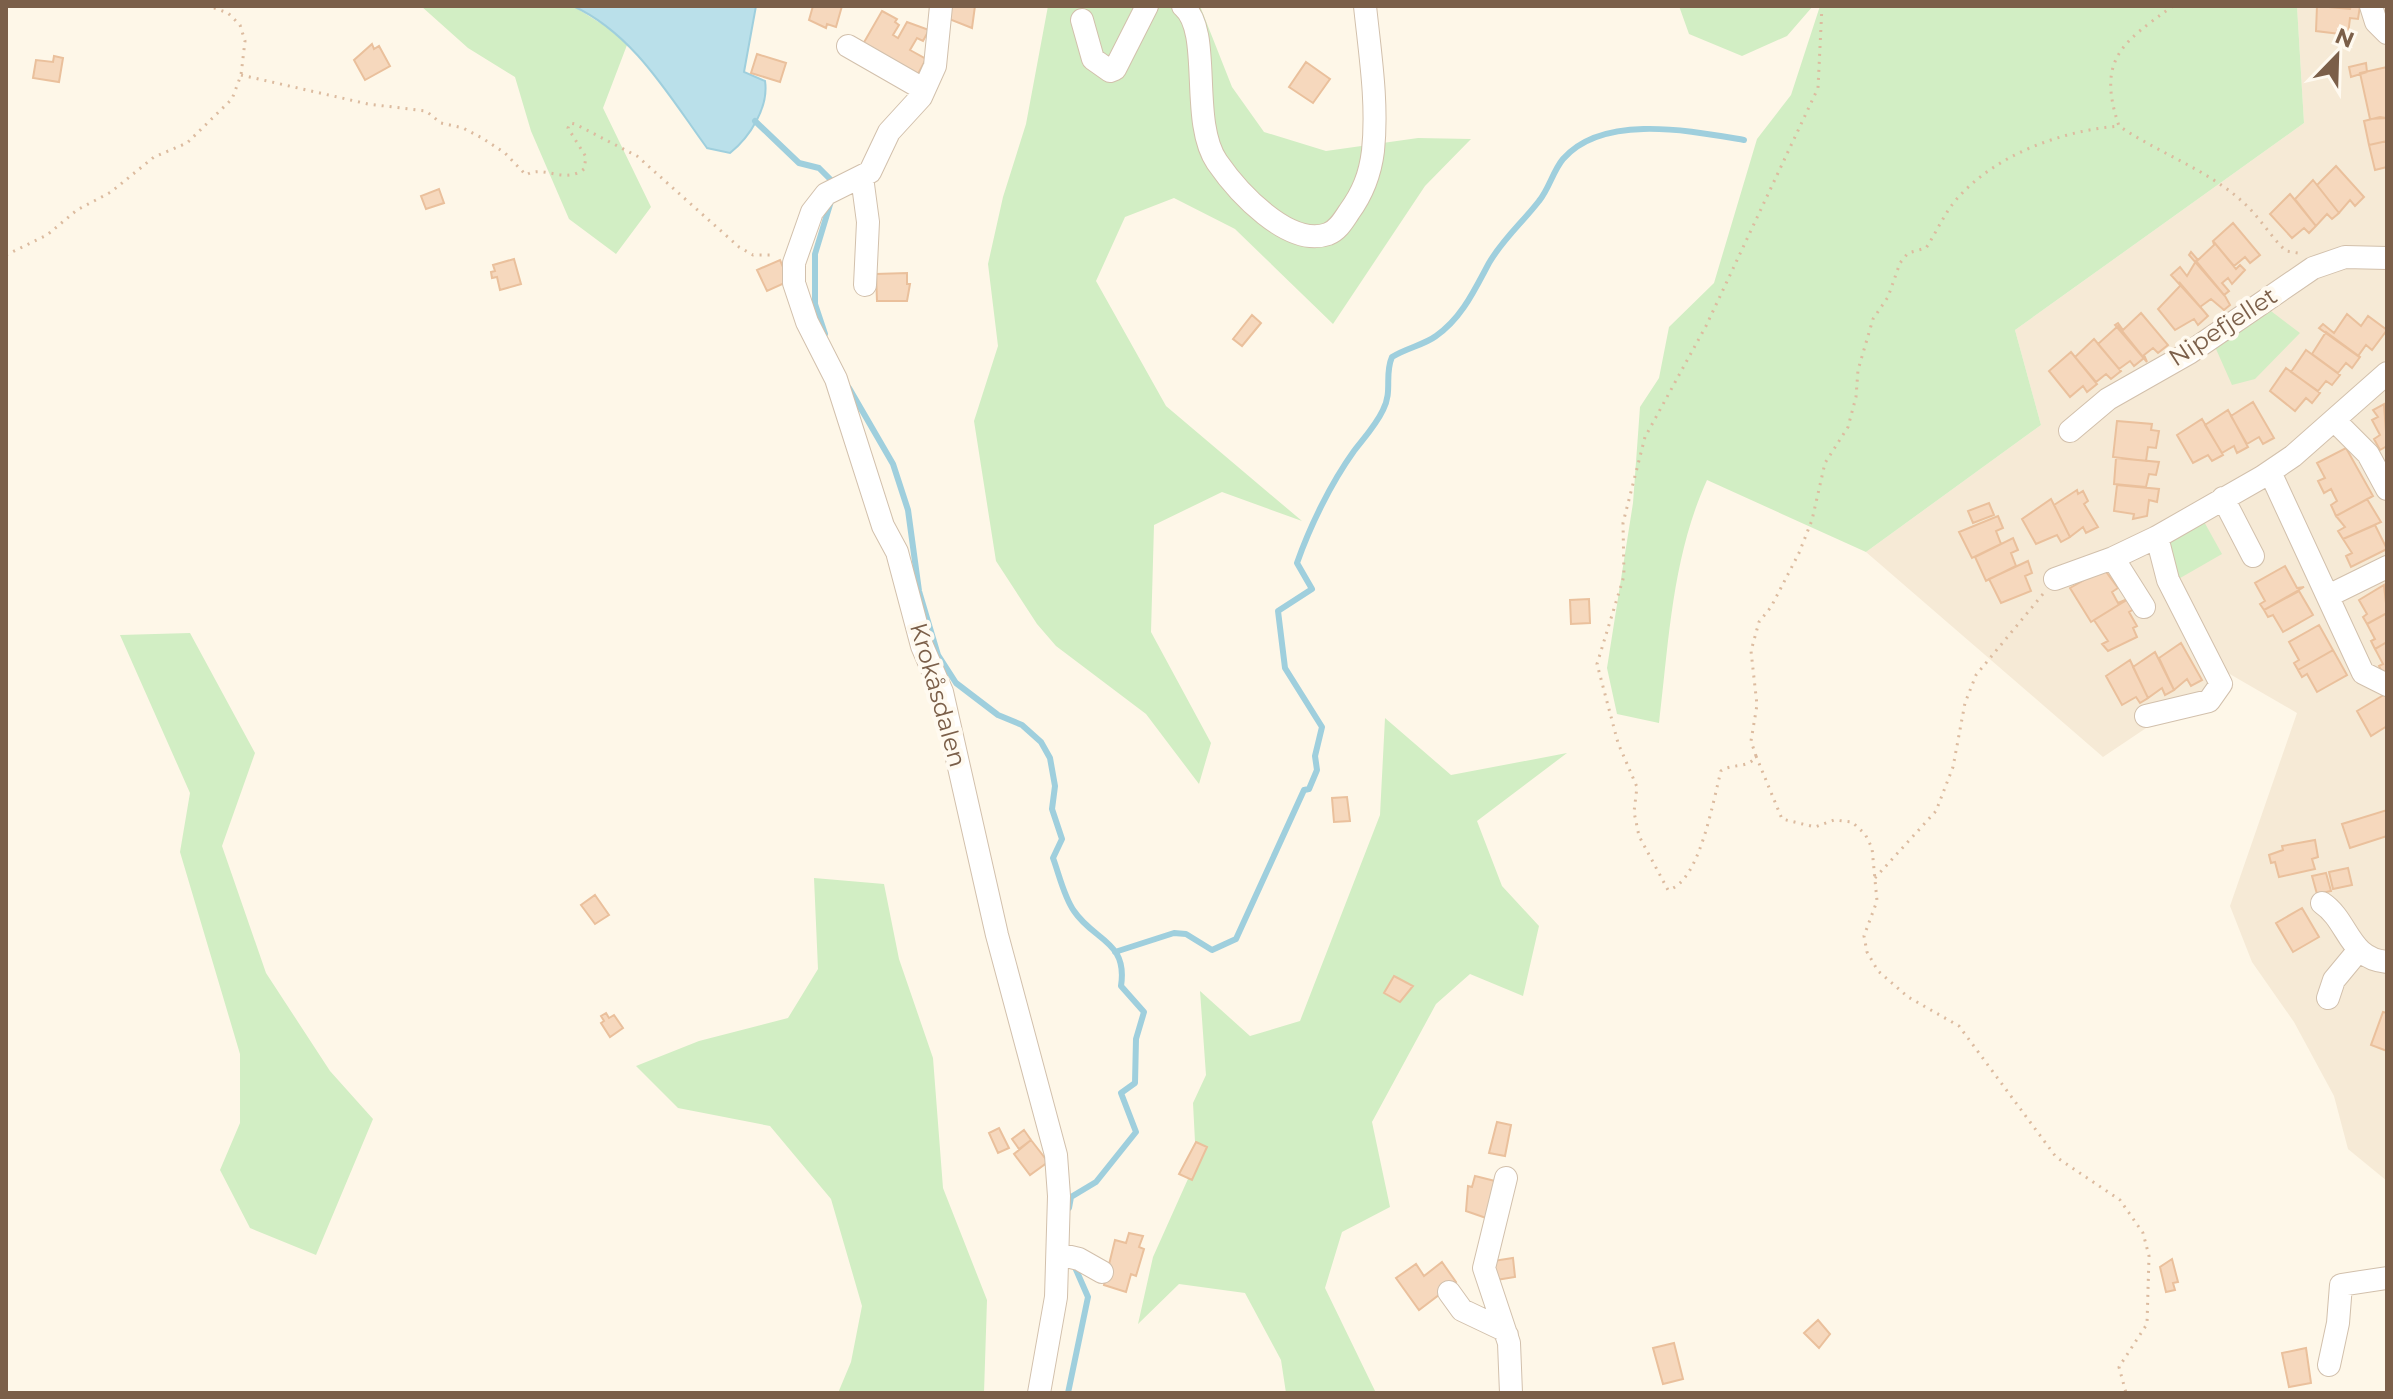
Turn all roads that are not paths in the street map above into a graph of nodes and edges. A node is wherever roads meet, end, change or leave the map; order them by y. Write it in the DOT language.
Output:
graph roads {
  1 [pos="941,6"];
  2 [pos="1147,6"];
  3 [pos="1183,6"];
  4 [pos="1365,6"];
  5 [pos="2371,6"];
  6 [pos="1082,20"];
  7 [pos="2387,33"];
  8 [pos="848,46"];
  9 [pos="923,89"];
  10 [pos="862,177"];
  11 [pos="2387,258"];
  12 [pos="865,285"];
  13 [pos="2387,373"];
  14 [pos="2334,420"];
  15 [pos="2070,431"];
  16 [pos="2270,472"];
  17 [pos="2387,489"];
  18 [pos="2223,498"];
  19 [pos="2157,537"];
  20 [pos="2253,556"];
  21 [pos="2113,558"];
  22 [pos="2387,567"];
  23 [pos="2055,579"];
  24 [pos="2330,595"];
  25 [pos="2144,607"];
  26 [pos="2387,685"];
  27 [pos="2146,716"];
  28 [pos="2322,903"];
  29 [pos="2358,951"];
  30 [pos="2387,962"];
  31 [pos="2328,998"];
  32 [pos="1506,1178"];
  33 [pos="1058,1254"];
  34 [pos="1102,1272"];
  35 [pos="2387,1278"];
  36 [pos="1449,1292"];
  37 [pos="1507,1335"];
  38 [pos="2329,1365"];
  39 [pos="1039,1393"];
  40 [pos="1511,1393"];
  1 -- 9 [label="street"];
  2 -- 6 [label="street"];
  3 -- 4 [label="street"];
  5 -- 7 [label="street"];
  8 -- 9 [label="street"];
  9 -- 10 [label="street"];
  10 -- 12 [label="street"];
  10 -- 33 [label="street, Krokåsdalen"];
  11 -- 15 [label="street, Nipefjellet"];
  13 -- 14 [label="street"];
  14 -- 16 [label="street"];
  14 -- 17 [label="street"];
  16 -- 18 [label="street"];
  16 -- 24 [label="street"];
  18 -- 19 [label="street"];
  18 -- 20 [label="street"];
  19 -- 21 [label="street"];
  19 -- 27 [label="street"];
  21 -- 23 [label="street"];
  21 -- 25 [label="street"];
  22 -- 24 [label="street"];
  24 -- 26 [label="street"];
  28 -- 29 [label="street"];
  29 -- 30 [label="street"];
  29 -- 31 [label="street"];
  32 -- 37 [label="street"];
  33 -- 34 [label="street"];
  33 -- 39 [label="street, Krokåsdalen"];
  35 -- 38 [label="street"];
  36 -- 37 [label="street"];
  37 -- 40 [label="street"];
}
